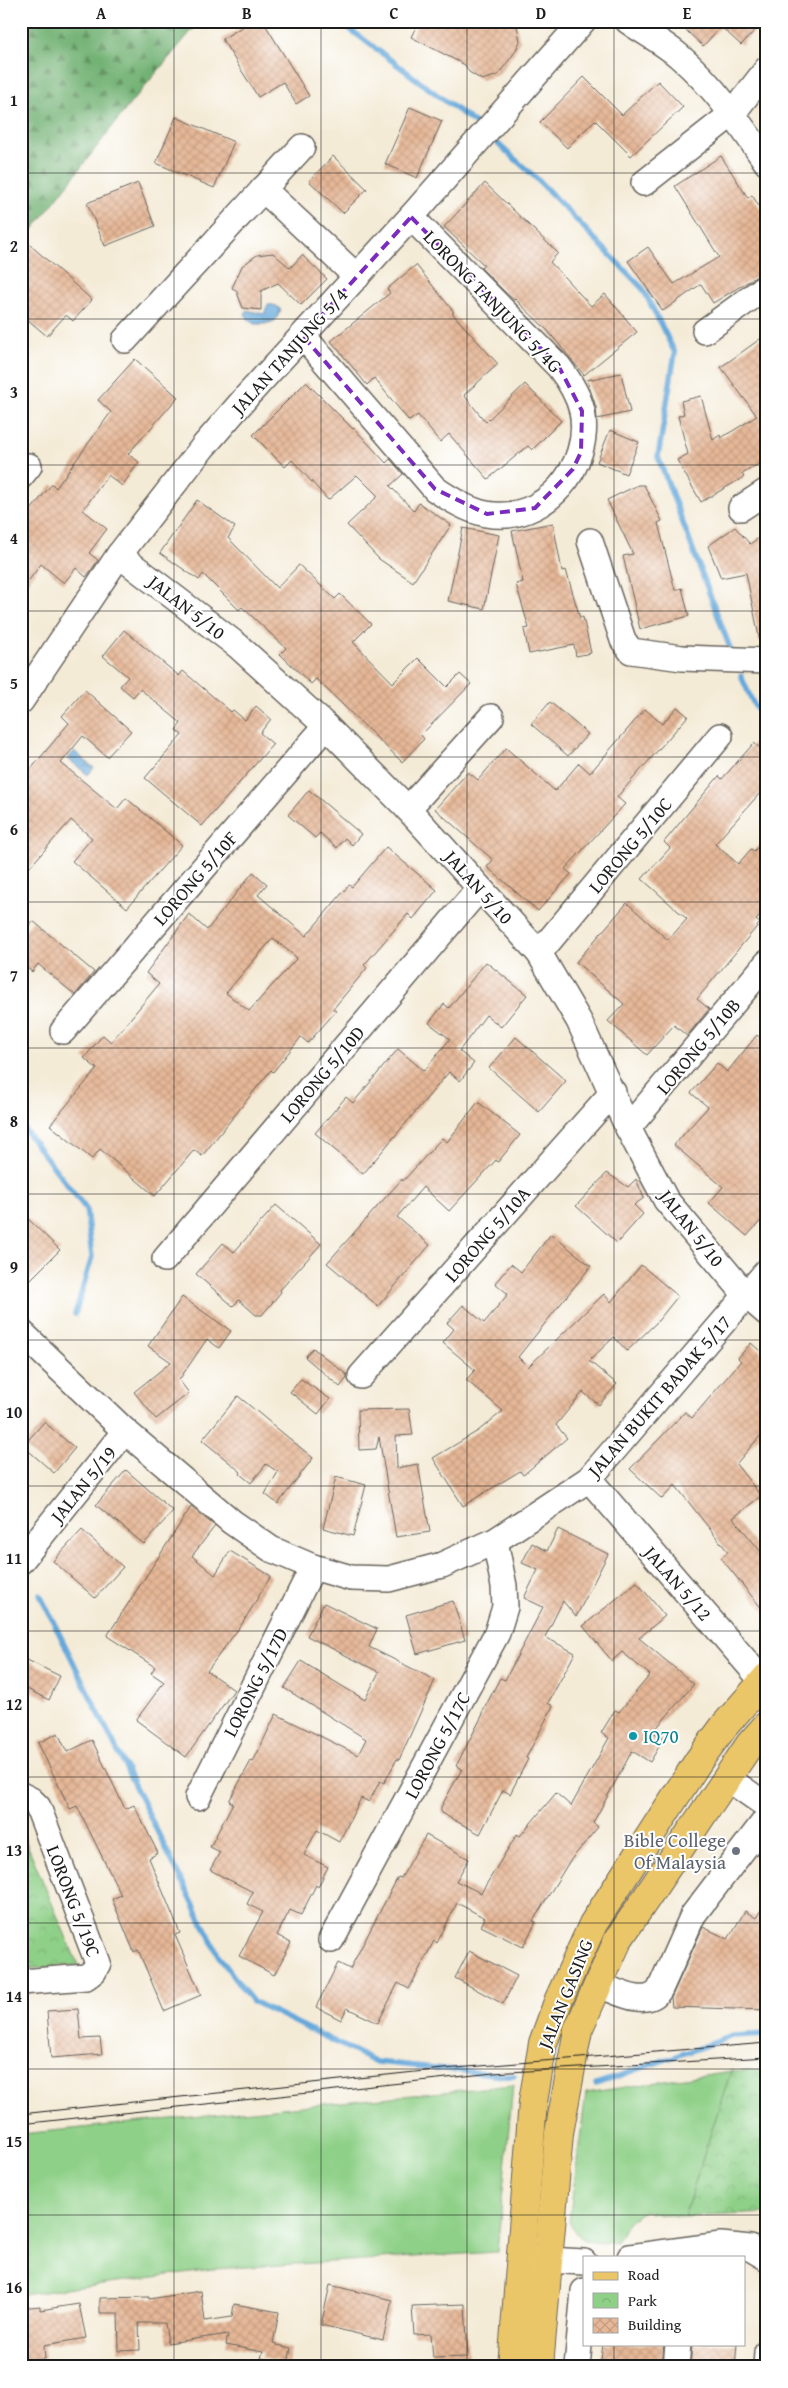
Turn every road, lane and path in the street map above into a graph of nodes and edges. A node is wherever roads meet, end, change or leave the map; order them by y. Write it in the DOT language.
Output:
graph roads {
  1 [pos="628,21"];
  2 [pos="580,22"];
  3 [pos="767,69"];
  4 [pos="733,113"];
  5 [pos="302,147"];
  6 [pos="767,163"];
  7 [pos="644,183"];
  8 [pos="263,189"];
  9 [pos="411,217"];
  10 [pos="357,277"];
  11 [pos="767,286"];
  12 [pos="705,331"];
  13 [pos="303,336"];
  14 [pos="125,340"];
  15 [pos="767,491"];
  16 [pos="741,508"];
  17 [pos="590,541"];
  18 [pos="119,555"];
  19 [pos="767,661"];
  20 [pos="21,701"];
  21 [pos="490,717"];
  22 [pos="326,726"];
  23 [pos="720,736"];
  24 [pos="408,809"];
  25 [pos="479,889"];
  26 [pos="539,953"];
  27 [pos="767,963"];
  28 [pos="63,1031"];
  29 [pos="612,1092"];
  30 [pos="628,1128"];
  31 [pos="165,1259"];
  32 [pos="767,1271"];
  33 [pos="746,1295"];
  34 [pos="767,1313"];
  35 [pos="21,1332"];
  36 [pos="361,1376"];
  37 [pos="126,1431"];
  38 [pos="589,1480"];
  39 [pos="495,1541"];
  40 [pos="21,1561"];
  41 [pos="313,1567"];
  42 [pos="765,1681"];
  43 [pos="767,1724"];
  44 [pos="727,1778"];
  45 [pos="21,1795"];
  46 [pos="198,1797"];
  47 [pos="767,1806"];
  48 [pos="767,1818"];
  49 [pos="331,1940"];
  50 [pos="21,1982"];
  51 [pos="596,1984"];
  52 [pos="686,2254"];
  53 [pos="649,2256"];
  54 [pos="767,2258"];
  55 [pos="535,2260"];
  56 [pos="583,2262"];
  57 [pos="583,2302"];
  58 [pos="678,2346"];
  59 [pos="767,2352"];
  60 [pos="512,2367"];
  61 [pos="539,2367"];
  62 [pos="577,2367"];
  63 [pos="676,2367"];
  64 [pos="766,2367"];
  1 -- 4 [label="street"];
  2 -- 9 [label="street, JALAN TANJUNG 5/4"];
  3 -- 4 [label="street"];
  4 -- 6 [label="street"];
  4 -- 7 [label="street"];
  5 -- 8 [label="street"];
  8 -- 10 [label="street"];
  8 -- 14 [label="street"];
  9 -- 10 [label="street, JALAN TANJUNG 5/4"];
  9 -- 13 [label="street, LORONG TANJUNG 5/4G"];
  10 -- 13 [label="street, JALAN TANJUNG 5/4"];
  11 -- 12 [label="street"];
  13 -- 18 [label="street, JALAN TANJUNG 5/4"];
  15 -- 16 [label="street"];
  17 -- 19 [label="street"];
  18 -- 20 [label="street, JALAN TANJUNG 5/4"];
  18 -- 22 [label="street, JALAN 5/10"];
  21 -- 24 [label="street"];
  22 -- 24 [label="street, JALAN 5/10"];
  22 -- 28 [label="street, LORONG 5/10F"];
  23 -- 26 [label="street, LORONG 5/10C"];
  24 -- 25 [label="street, JALAN 5/10"];
  25 -- 26 [label="street, JALAN 5/10"];
  25 -- 31 [label="street, LORONG 5/10D"];
  26 -- 29 [label="street, JALAN 5/10"];
  27 -- 30 [label="street, LORONG 5/10B"];
  29 -- 30 [label="street, JALAN 5/10"];
  29 -- 36 [label="street, LORONG 5/10A"];
  30 -- 33 [label="street, JALAN 5/10"];
  32 -- 33 [label="street, JALAN BUKIT BADAK 5/17"];
  33 -- 34 [label="street, JALAN 5/10"];
  33 -- 38 [label="street, JALAN BUKIT BADAK 5/17"];
  35 -- 37 [label="street"];
  37 -- 40 [label="street, JALAN 5/19"];
  37 -- 41 [label="street, JALAN BUKIT BADAK 5/17"];
  38 -- 39 [label="street, JALAN BUKIT BADAK 5/17"];
  38 -- 42 [label="street, JALAN 5/12"];
  39 -- 41 [label="street, JALAN BUKIT BADAK 5/17"];
  39 -- 49 [label="street, LORONG 5/17C"];
  41 -- 46 [label="street, LORONG 5/17D"];
  42 -- 55 [label="main road, JALAN GASING"];
  43 -- 44 [label="main road, JALAN GASING"];
  44 -- 47 [label="street"];
  44 -- 51 [label="main road, JALAN GASING"];
  45 -- 50 [label="street, LORONG 5/19C"];
  48 -- 51 [label="street"];
  51 -- 55 [label="main road, JALAN GASING"];
  52 -- 53 [label="street"];
  52 -- 54 [label="street"];
  55 -- 56 [label="street"];
  55 -- 60 [label="main road, JALAN GASING"];
  55 -- 61 [label="main road, JALAN GASING"];
  57 -- 62 [label="street"];
  58 -- 63 [label="street"];
  59 -- 64 [label="street"];
}
